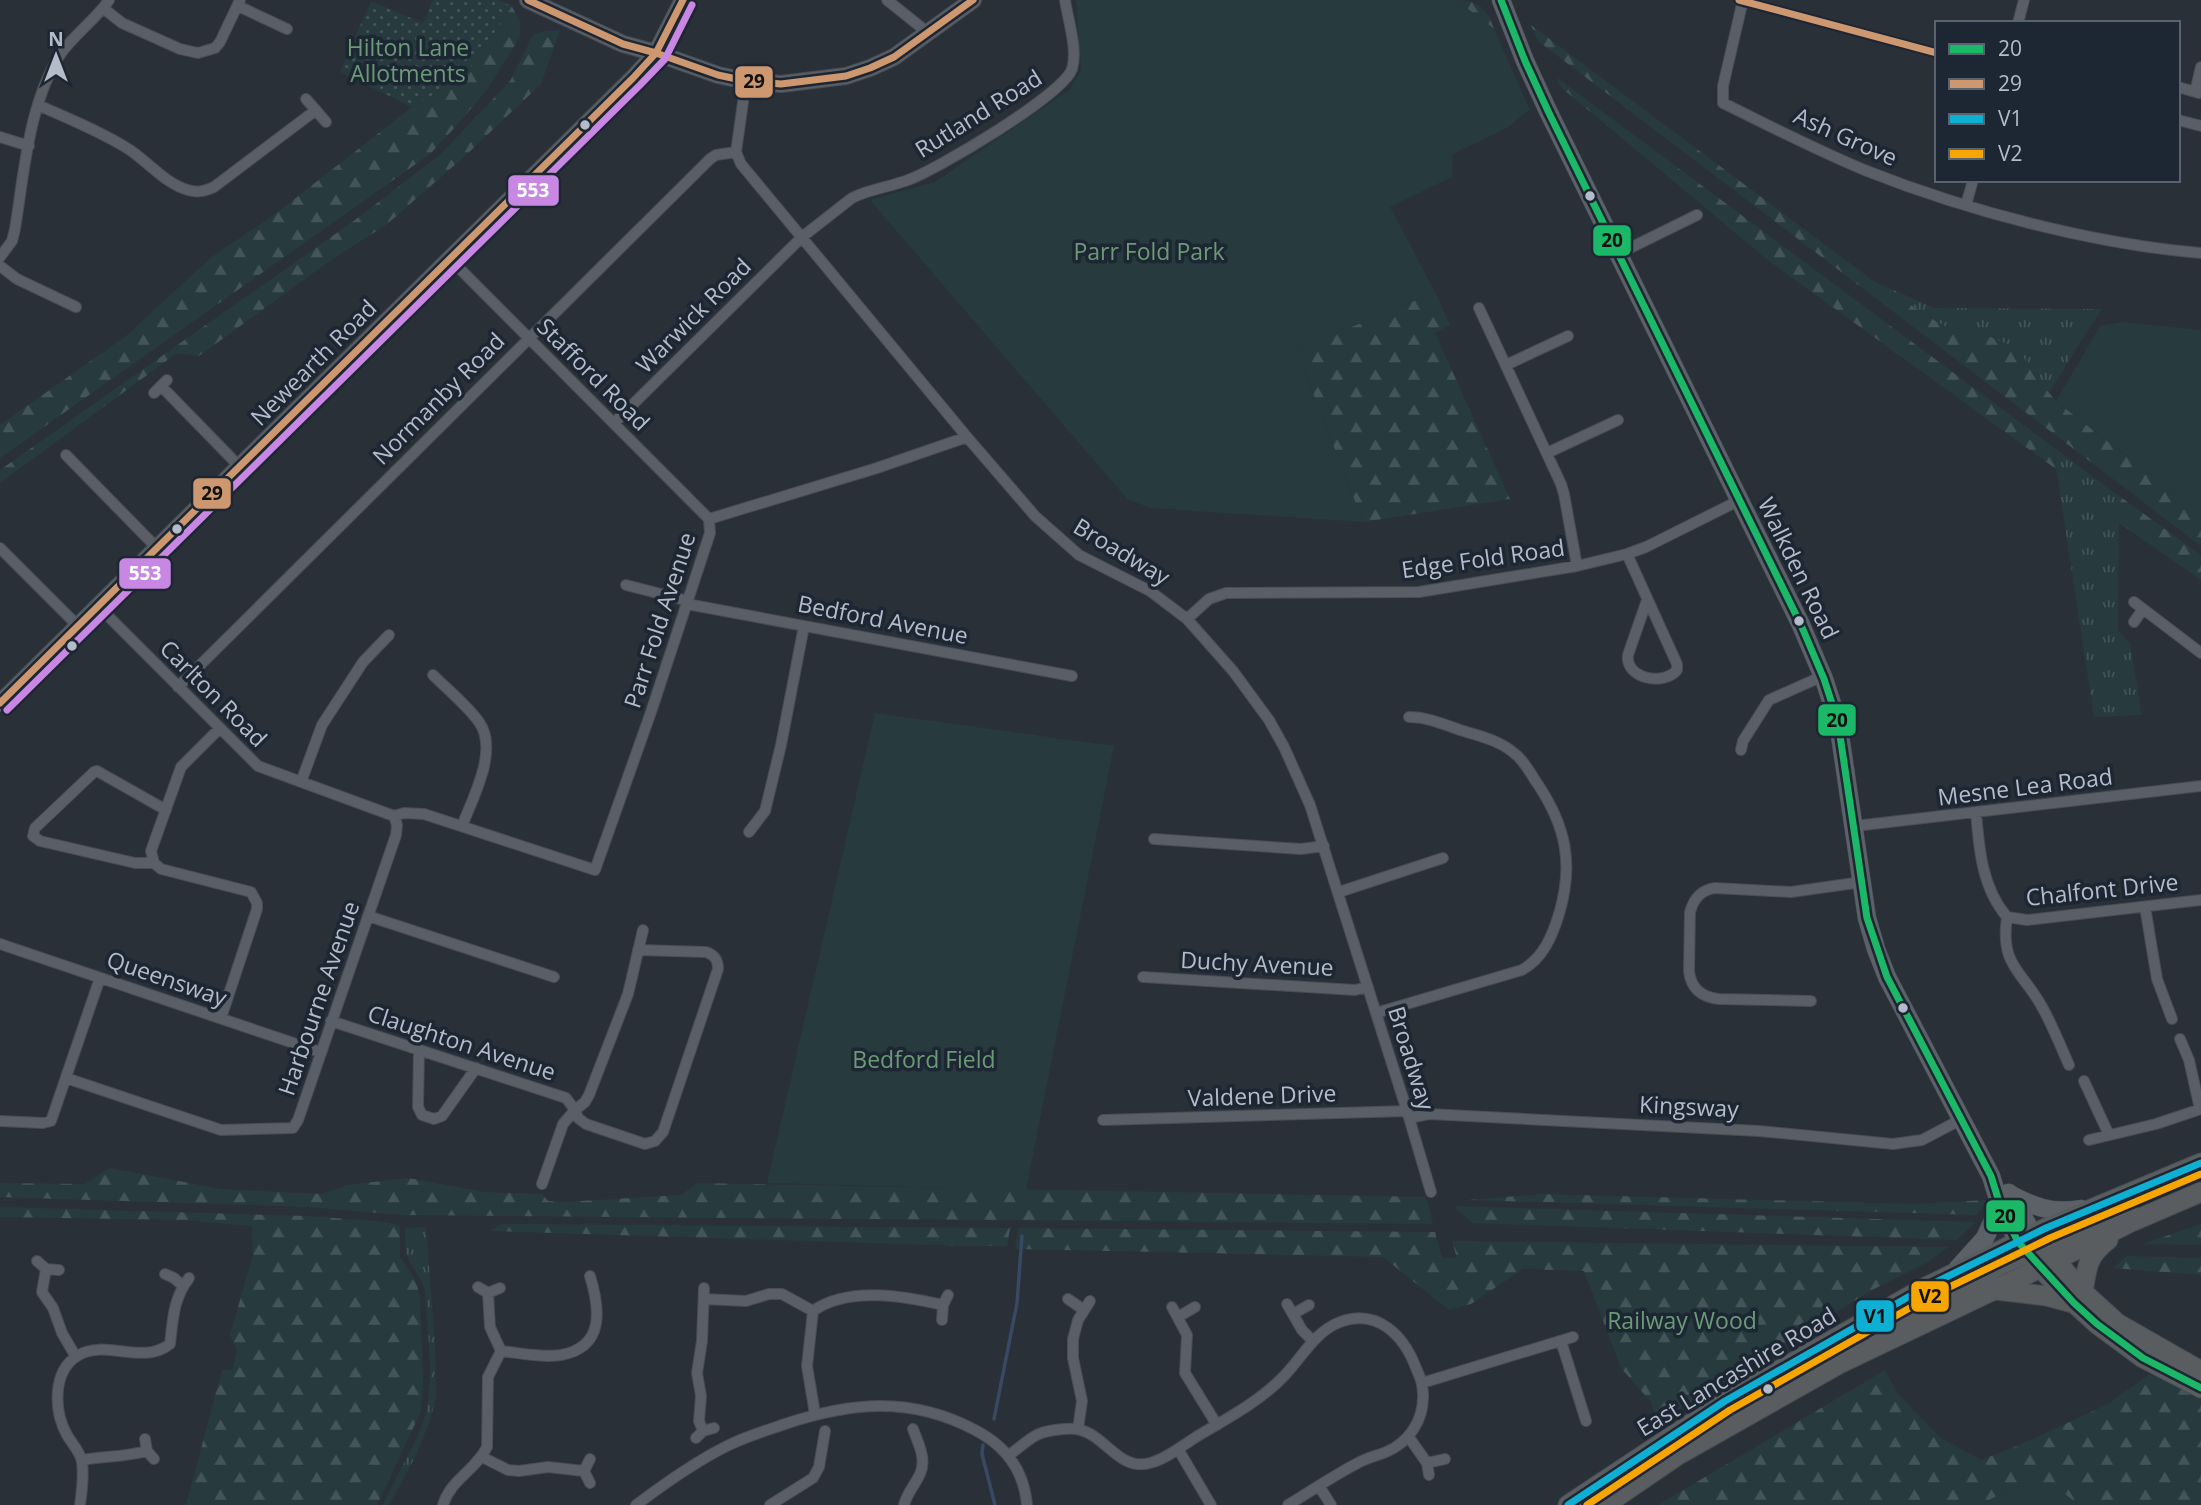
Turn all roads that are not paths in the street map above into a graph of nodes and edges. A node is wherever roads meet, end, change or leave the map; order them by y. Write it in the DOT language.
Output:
graph roads {
  1 [pos="528,0"];
  2 [pos="683,0"];
  3 [pos="887,0"];
  4 [pos="973,0"];
  5 [pos="1065,0"];
  6 [pos="1501,0"];
  7 [pos="1742,0"];
  8 [pos="2024,0"];
  9 [pos="239,3"];
  10 [pos="106,4"];
  11 [pos="2019,21"];
  12 [pos="287,29"];
  13 [pos="928,33"];
  14 [pos="1935,52"];
  15 [pos="656,53"];
  16 [pos="2201,67"];
  17 [pos="746,81"];
  18 [pos="2180,88"];
  19 [pos="2198,92"];
  20 [pos="306,99"];
  21 [pos="38,105"];
  22 [pos="316,110"];
  23 [pos="2180,121"];
  24 [pos="326,122"];
  25 [pos="2201,126"];
  26 [pos="0,137"];
  27 [pos="29,146"];
  28 [pos="736,152"];
  29 [pos="1972,182"];
  30 [pos="1966,205"];
  31 [pos="1697,215"];
  32 [pos="802,237"];
  33 [pos="2201,253"];
  34 [pos="1618,254"];
  35 [pos="0,257"];
  36 [pos="450,259"];
  37 [pos="0,267"];
  38 [pos="71,290"];
  39 [pos="65,302"];
  40 [pos="76,307"];
  41 [pos="1479,308"];
  42 [pos="1568,336"];
  43 [pos="529,339"];
  44 [pos="1506,365"];
  45 [pos="161,387"];
  46 [pos="1618,421"];
  47 [pos="614,423"];
  48 [pos="967,437"];
  49 [pos="1547,453"];
  50 [pos="66,455"];
  51 [pos="239,466"];
  52 [pos="1738,501"];
  53 [pos="709,519"];
  54 [pos="0,548"];
  55 [pos="157,548"];
  56 [pos="1627,554"];
  57 [pos="1577,566"];
  58 [pos="626,584"];
  59 [pos="1647,600"];
  60 [pos="687,602"];
  61 [pos="99,606"];
  62 [pos="1187,619"];
  63 [pos="2134,622"];
  64 [pos="78,626"];
  65 [pos="804,626"];
  66 [pos="389,635"];
  67 [pos="2201,653"];
  68 [pos="433,675"];
  69 [pos="1072,676"];
  70 [pos="1823,676"];
  71 [pos="178,687"];
  72 [pos="0,703"];
  73 [pos="1409,717"];
  74 [pos="219,729"];
  75 [pos="1741,750"];
  76 [pos="301,782"];
  77 [pos="2201,786"];
  78 [pos="166,810"];
  79 [pos="1976,812"];
  80 [pos="394,816"];
  81 [pos="463,826"];
  82 [pos="1855,827"];
  83 [pos="756,828"];
  84 [pos="1154,839"];
  85 [pos="1324,846"];
  86 [pos="1443,859"];
  87 [pos="154,863"];
  88 [pos="595,870"];
  89 [pos="1862,882"];
  90 [pos="1339,892"];
  91 [pos="2201,900"];
  92 [pos="2145,906"];
  93 [pos="368,915"];
  94 [pos="2007,917"];
  95 [pos="643,930"];
  96 [pos="0,944"];
  97 [pos="638,950"];
  98 [pos="554,977"];
  99 [pos="1143,977"];
  100 [pos="100,978"];
  101 [pos="1368,987"];
  102 [pos="1811,1001"];
  103 [pos="1376,1013"];
  104 [pos="220,1018"];
  105 [pos="2173,1019"];
  106 [pos="331,1021"];
  107 [pos="2180,1039"];
  108 [pos="419,1049"];
  109 [pos="320,1052"];
  110 [pos="2069,1065"];
  111 [pos="476,1068"];
  112 [pos="66,1078"];
  113 [pos="2084,1081"];
  114 [pos="2200,1109"];
  115 [pos="575,1110"];
  116 [pos="1408,1115"];
  117 [pos="1103,1120"];
  118 [pos="1960,1120"];
  119 [pos="0,1121"];
  120 [pos="2109,1135"];
  121 [pos="2089,1140"];
  122 [pos="2201,1163"];
  123 [pos="2201,1181"];
  124 [pos="542,1184"];
  125 [pos="1431,1192"];
  126 [pos="2201,1192"];
  127 [pos="2004,1199"];
  128 [pos="2093,1208"];
  129 [pos="2131,1222"];
  130 [pos="2036,1251"];
  131 [pos="59,1270"];
  132 [pos="1953,1273"];
  133 [pos="164,1274"];
  134 [pos="590,1276"];
  135 [pos="500,1289"];
  136 [pos="1992,1290"];
  137 [pos="2079,1297"];
  138 [pos="1068,1299"];
  139 [pos="1309,1305"];
  140 [pos="1195,1307"];
  141 [pos="813,1311"];
  142 [pos="942,1320"];
  143 [pos="1573,1337"];
  144 [pos="1312,1341"];
  145 [pos="1561,1341"];
  146 [pos="170,1344"];
  147 [pos="501,1351"];
  148 [pos="180,1353"];
  149 [pos="76,1357"];
  150 [pos="2201,1371"];
  151 [pos="1760,1382"];
  152 [pos="1422,1383"];
  153 [pos="2201,1388"];
  154 [pos="815,1414"];
  155 [pos="1586,1421"];
  156 [pos="1217,1424"];
  157 [pos="1078,1429"];
  158 [pos="825,1431"];
  159 [pos="704,1432"];
  160 [pos="928,1433"];
  161 [pos="1408,1436"];
  162 [pos="145,1439"];
  163 [pos="1178,1449"];
  164 [pos="1009,1455"];
  165 [pos="482,1457"];
  166 [pos="590,1459"];
  167 [pos="1445,1459"];
  168 [pos="82,1460"];
  169 [pos="1427,1463"];
  170 [pos="584,1471"];
  171 [pos="1429,1475"];
  172 [pos="590,1483"];
  173 [pos="1319,1486"];
  174 [pos="80,1505"];
  175 [pos="443,1505"];
  176 [pos="636,1505"];
  177 [pos="770,1505"];
  178 [pos="904,1505"];
  179 [pos="1027,1505"];
  180 [pos="1212,1505"];
  181 [pos="1288,1505"];
  182 [pos="1331,1505"];
  183 [pos="1568,1505"];
  184 [pos="1605,1505"];
  1 -- 15 [label="main road"];
  2 -- 15 [label="main road, Newearth Road"];
  3 -- 13 [label="street"];
  4 -- 13 [label="main road"];
  5 -- 32 [label="street, Rutland Road"];
  6 -- 34 [label="main road, Walkden Road"];
  7 -- 14 [label="street"];
  7 -- 30 [label="street, Ash Grove"];
  8 -- 11 [label="street"];
  9 -- 10 [label="street"];
  9 -- 12 [label="street"];
  10 -- 21 [label="street"];
  13 -- 17 [label="main road"];
  15 -- 17 [label="main road"];
  15 -- 36 [label="main road, Newearth Road"];
  16 -- 19 [label="street"];
  17 -- 28 [label="street"];
  18 -- 19 [label="street"];
  20 -- 22 [label="street"];
  21 -- 22 [label="street"];
  21 -- 27 [label="street"];
  22 -- 24 [label="street"];
  23 -- 25 [label="street"];
  26 -- 27 [label="street"];
  27 -- 35 [label="street"];
  28 -- 32 [label="street, Broadway"];
  28 -- 43 [label="street, Normanby Road"];
  29 -- 30 [label="street"];
  30 -- 33 [label="street, Ash Grove"];
  31 -- 34 [label="street"];
  32 -- 47 [label="street, Warwick Road"];
  32 -- 48 [label="street, Broadway"];
  34 -- 52 [label="main road, Walkden Road"];
  36 -- 43 [label="street, Stafford Road"];
  36 -- 51 [label="main road, Newearth Road"];
  37 -- 39 [label="street"];
  38 -- 39 [label="street"];
  39 -- 40 [label="street"];
  41 -- 44 [label="street"];
  42 -- 44 [label="street"];
  43 -- 47 [label="street, Stafford Road"];
  43 -- 71 [label="street, Normanby Road"];
  44 -- 49 [label="street"];
  45 -- 51 [label="street"];
  46 -- 49 [label="street"];
  47 -- 53 [label="street, Stafford Road"];
  48 -- 53 [label="street, Parr Fold Avenue"];
  48 -- 62 [label="street, Broadway"];
  49 -- 57 [label="street"];
  50 -- 55 [label="street"];
  51 -- 55 [label="main road, Newearth Road"];
  52 -- 56 [label="street, Edge Fold Road"];
  52 -- 70 [label="main road, Walkden Road"];
  53 -- 60 [label="street, Parr Fold Avenue"];
  54 -- 64 [label="street"];
  55 -- 61 [label="main road, Newearth Road"];
  56 -- 57 [label="street, Edge Fold Road"];
  56 -- 59 [label="street"];
  57 -- 62 [label="street, Edge Fold Road"];
  58 -- 60 [label="street, Bedford Avenue"];
  59 -- 59 [label="street"];
  60 -- 65 [label="street, Bedford Avenue"];
  60 -- 88 [label="street, Parr Fold Avenue"];
  61 -- 64 [label="main road, Newearth Road"];
  61 -- 71 [label="street, Carlton Road"];
  62 -- 85 [label="street, Broadway"];
  63 -- 67 [label="street"];
  64 -- 72 [label="main road, Newearth Road"];
  65 -- 69 [label="street, Bedford Avenue"];
  65 -- 83 [label="street"];
  66 -- 76 [label="street"];
  68 -- 81 [label="street"];
  70 -- 75 [label="street"];
  70 -- 82 [label="main road, Walkden Road"];
  71 -- 74 [label="street, Carlton Road"];
  73 -- 103 [label="street"];
  74 -- 76 [label="street, Carlton Road"];
  74 -- 78 [label="street"];
  76 -- 80 [label="street, Carlton Road"];
  77 -- 79 [label="street, Mesne Lea Road"];
  78 -- 87 [label="street"];
  78 -- 87 [label="street"];
  79 -- 82 [label="street, Mesne Lea Road"];
  79 -- 94 [label="street"];
  80 -- 81 [label="street, Carlton Road"];
  80 -- 93 [label="street, Harbourne Avenue"];
  81 -- 88 [label="street, Carlton Road"];
  82 -- 89 [label="main road, Walkden Road"];
  84 -- 85 [label="street"];
  85 -- 90 [label="street, Broadway"];
  86 -- 90 [label="street"];
  87 -- 104 [label="street"];
  89 -- 102 [label="street"];
  89 -- 118 [label="main road, Walkden Road"];
  90 -- 101 [label="street, Broadway"];
  91 -- 92 [label="street, Chalfont Drive"];
  92 -- 94 [label="street, Chalfont Drive"];
  92 -- 105 [label="street"];
  93 -- 98 [label="street"];
  93 -- 106 [label="street, Harbourne Avenue"];
  94 -- 110 [label="street"];
  95 -- 97 [label="street"];
  96 -- 100 [label="street, Queensway"];
  97 -- 115 [label="street"];
  97 -- 115 [label="street, Claughton Avenue"];
  99 -- 101 [label="street, Duchy Avenue"];
  100 -- 104 [label="street, Queensway"];
  100 -- 112 [label="street"];
  101 -- 103 [label="street, Broadway"];
  103 -- 116 [label="street, Broadway"];
  104 -- 109 [label="street, Queensway"];
  106 -- 108 [label="street, Claughton Avenue"];
  106 -- 109 [label="street, Harbourne Avenue"];
  107 -- 114 [label="street"];
  108 -- 111 [label="street, Claughton Avenue"];
  108 -- 111 [label="street"];
  109 -- 112 [label="street, Harbourne Avenue"];
  111 -- 115 [label="street, Claughton Avenue"];
  112 -- 119 [label="street"];
  113 -- 120 [label="street"];
  114 -- 120 [label="street"];
  115 -- 124 [label="street"];
  116 -- 117 [label="street, Valdene Drive"];
  116 -- 118 [label="street, Kingsway"];
  116 -- 125 [label="street, Broadway"];
  118 -- 127 [label="main road, Walkden Road"];
  120 -- 121 [label="street"];
  122 -- 128 [label="highway, East Lancashire Road"];
  123 -- 130 [label="highway"];
  126 -- 129 [label="highway, East Lancashire Road"];
  127 -- 128 [label="main road"];
  127 -- 130 [label="main road, Walkden Road"];
  127 -- 132 [label="main road"];
  128 -- 130 [label="highway, East Lancashire Road"];
  129 -- 130 [label="highway, East Lancashire Road"];
  129 -- 137 [label="highway"];
  130 -- 132 [label="highway, East Lancashire Road"];
  130 -- 136 [label="highway, East Lancashire Road"];
  130 -- 137 [label="highway, Walkden Road"];
  130 -- 151 [label="highway"];
  131 -- 149 [label="street"];
  132 -- 151 [label="highway, East Lancashire Road"];
  133 -- 146 [label="street"];
  134 -- 147 [label="street"];
  135 -- 147 [label="street"];
  136 -- 137 [label="highway"];
  136 -- 184 [label="highway, East Lancashire Road"];
  137 -- 150 [label="highway, Walkden Road"];
  137 -- 153 [label="highway, Walkden Road"];
  138 -- 157 [label="street"];
  139 -- 144 [label="street"];
  140 -- 156 [label="street"];
  141 -- 142 [label="street"];
  141 -- 154 [label="street"];
  141 -- 159 [label="street"];
  143 -- 145 [label="street"];
  144 -- 152 [label="street"];
  144 -- 156 [label="street"];
  145 -- 152 [label="street"];
  145 -- 155 [label="street"];
  146 -- 148 [label="street"];
  146 -- 149 [label="street"];
  147 -- 165 [label="street"];
  149 -- 168 [label="street"];
  151 -- 183 [label="highway, East Lancashire Road"];
  152 -- 161 [label="street"];
  154 -- 164 [label="street"];
  154 -- 176 [label="street"];
  156 -- 163 [label="street"];
  157 -- 163 [label="street"];
  157 -- 164 [label="street"];
  158 -- 177 [label="street"];
  160 -- 178 [label="street"];
  161 -- 169 [label="street"];
  161 -- 173 [label="street"];
  162 -- 168 [label="street"];
  163 -- 180 [label="street"];
  164 -- 179 [label="street"];
  165 -- 170 [label="street"];
  165 -- 175 [label="street"];
  166 -- 170 [label="street"];
  167 -- 169 [label="street"];
  168 -- 174 [label="street"];
  169 -- 171 [label="street"];
  170 -- 172 [label="street"];
  173 -- 181 [label="street"];
  173 -- 182 [label="street"];
}
